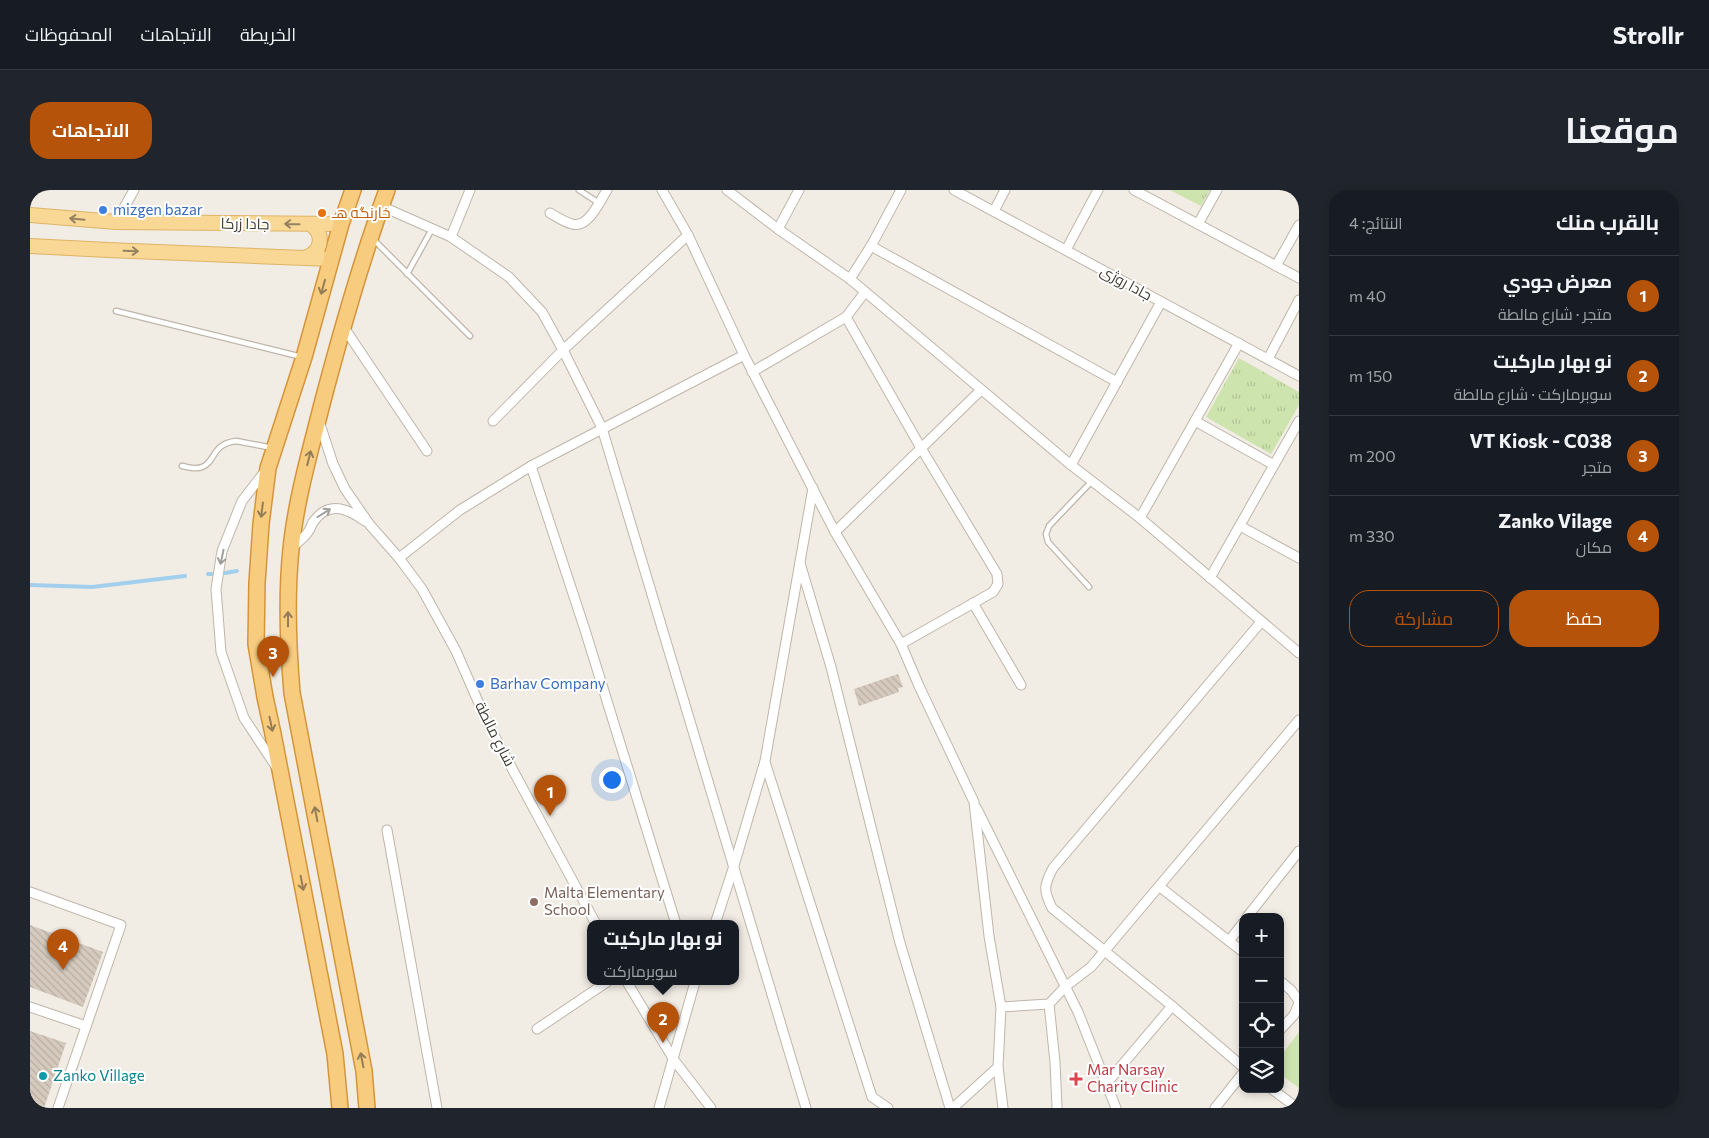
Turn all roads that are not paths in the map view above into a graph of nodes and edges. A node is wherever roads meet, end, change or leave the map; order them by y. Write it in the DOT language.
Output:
graph roads {
  1 [pos="134,190"];
  2 [pos="353,190"];
  3 [pos="387,190"];
  4 [pos="470,190"];
  5 [pos="579,190"];
  6 [pos="607,190"];
  7 [pos="662,190"];
  8 [pos="727,190"];
  9 [pos="799,190"];
  10 [pos="901,190"];
  11 [pos="954,190"];
  12 [pos="1004,190"];
  13 [pos="1098,190"];
  14 [pos="1134,190"];
  15 [pos="1217,190"];
  16 [pos="598,203"];
  17 [pos="381,206"];
  18 [pos="994,211"];
  19 [pos="550,213"];
  20 [pos="30,215"];
  21 [pos="116,222"];
  22 [pos="340,224"];
  23 [pos="1198,224"];
  24 [pos="312,225"];
  25 [pos="1299,225"];
  26 [pos="433,228"];
  27 [pos="778,229"];
  28 [pos="688,235"];
  29 [pos="371,237"];
  30 [pos="451,237"];
  31 [pos="30,246"];
  32 [pos="870,246"];
  33 [pos="1066,250"];
  34 [pos="307,257"];
  35 [pos="331,259"];
  36 [pos="1276,266"];
  37 [pos="408,274"];
  38 [pos="1299,278"];
  39 [pos="850,279"];
  40 [pos="865,292"];
  41 [pos="1299,300"];
  42 [pos="1160,302"];
  43 [pos="116,311"];
  44 [pos="846,317"];
  45 [pos="343,326"];
  46 [pos="470,336"];
  47 [pos="1239,343"];
  48 [pos="564,350"];
  49 [pos="744,355"];
  50 [pos="304,357"];
  51 [pos="1268,359"];
  52 [pos="752,372"];
  53 [pos="1299,376"];
  54 [pos="1117,382"];
  55 [pos="981,390"];
  56 [pos="319,419"];
  57 [pos="493,421"];
  58 [pos="1195,421"];
  59 [pos="1299,421"];
  60 [pos="602,428"];
  61 [pos="274,448"];
  62 [pos="921,448"];
  63 [pos="427,451"];
  64 [pos="1071,465"];
  65 [pos="1274,465"];
  66 [pos="182,466"];
  67 [pos="531,466"];
  68 [pos="268,468"];
  69 [pos="1092,481"];
  70 [pos="813,488"];
  71 [pos="1140,518"];
  72 [pos="370,525"];
  73 [pos="1240,526"];
  74 [pos="835,532"];
  75 [pos="291,548"];
  76 [pos="399,558"];
  77 [pos="1299,558"];
  78 [pos="800,563"];
  79 [pos="1210,578"];
  80 [pos="1089,587"];
  81 [pos="973,603"];
  82 [pos="1261,622"];
  83 [pos="901,644"];
  84 [pos="1299,653"];
  85 [pos="1021,685"];
  86 [pos="292,693"];
  87 [pos="264,697"];
  88 [pos="1299,720"];
  89 [pos="765,761"];
  90 [pos="281,774"];
  91 [pos="974,802"];
  92 [pos="387,830"];
  93 [pos="1299,851"];
  94 [pos="734,870"];
  95 [pos="1160,887"];
  96 [pos="30,892"];
  97 [pos="1250,913"];
  98 [pos="594,920"];
  99 [pos="675,920"];
  100 [pos="716,920"];
  101 [pos="1239,928"];
  102 [pos="1229,940"];
  103 [pos="1239,949"];
  104 [pos="1104,950"];
  105 [pos="1284,984"];
  106 [pos="603,985"];
  107 [pos="629,985"];
  108 [pos="693,985"];
  109 [pos="1066,987"];
  110 [pos="1299,1002"];
  111 [pos="1049,1004"];
  112 [pos="1172,1006"];
  113 [pos="30,1007"];
  114 [pos="1001,1007"];
  115 [pos="86,1026"];
  116 [pos="1284,1026"];
  117 [pos="537,1029"];
  118 [pos="674,1060"];
  119 [pos="1239,1064"];
  120 [pos="998,1067"];
  121 [pos="1239,1078"];
  122 [pos="1106,1084"];
  123 [pos="1277,1093"];
  124 [pos="58,1108"];
  125 [pos="340,1108"];
  126 [pos="367,1108"];
  127 [pos="437,1108"];
  128 [pos="659,1108"];
  129 [pos="711,1108"];
  130 [pos="806,1108"];
  131 [pos="888,1108"];
  132 [pos="952,1108"];
  133 [pos="1003,1108"];
  134 [pos="1057,1108"];
  135 [pos="1116,1108"];
  136 [pos="1215,1108"];
  137 [pos="1297,1108"];
  1 -- 21 [label="street"];
  2 -- 22 [label="highway"];
  3 -- 17 [label="highway"];
  4 -- 30 [label="street"];
  5 -- 16 [label="lane"];
  6 -- 16 [label="street"];
  7 -- 28 [label="street"];
  8 -- 27 [label="street"];
  9 -- 27 [label="street"];
  10 -- 32 [label="street"];
  11 -- 18 [label="street, جادا روژی"];
  12 -- 18 [label="street"];
  13 -- 33 [label="street"];
  14 -- 23 [label="street"];
  15 -- 23 [label="street"];
  16 -- 19 [label="street"];
  17 -- 26 [label="street"];
  17 -- 29 [label="highway"];
  18 -- 33 [label="street, جادا روژی"];
  21 -- 20 [label="main road, جادا زرکا, one-way"];
  24 -- 21 [label="main road, جادا زرکا, one-way"];
  22 -- 24 [label="main road, جادا زرکا"];
  22 -- 35 [label="highway"];
  23 -- 36 [label="street"];
  24 -- 34 [label="main road"];
  25 -- 36 [label="street"];
  26 -- 30 [label="street"];
  26 -- 37 [label="lane"];
  27 -- 39 [label="street"];
  28 -- 48 [label="street"];
  28 -- 49 [label="street"];
  29 -- 37 [label="lane"];
  29 -- 45 [label="highway"];
  30 -- 48 [label="street"];
  31 -- 34 [label="main road, جادا زرکا, one-way"];
  32 -- 39 [label="street"];
  32 -- 54 [label="street"];
  33 -- 42 [label="street, جادا روژی"];
  34 -- 35 [label="main road, جادا زرکا"];
  35 -- 50 [label="highway, one-way"];
  36 -- 38 [label="street"];
  37 -- 46 [label="lane"];
  39 -- 40 [label="street"];
  40 -- 44 [label="street"];
  40 -- 55 [label="street"];
  41 -- 51 [label="street"];
  42 -- 47 [label="street, جادا روژی"];
  42 -- 54 [label="street"];
  43 -- 50 [label="lane"];
  44 -- 52 [label="street"];
  44 -- 62 [label="street"];
  45 -- 56 [label="highway"];
  45 -- 63 [label="street"];
  47 -- 51 [label="street, جادا روژی"];
  47 -- 58 [label="street"];
  48 -- 57 [label="street"];
  48 -- 60 [label="street"];
  49 -- 52 [label="street"];
  49 -- 60 [label="street"];
  50 -- 61 [label="highway"];
  51 -- 53 [label="street, جادا روژی"];
  52 -- 70 [label="street"];
  54 -- 64 [label="street"];
  55 -- 62 [label="street"];
  55 -- 64 [label="street"];
  56 -- 72 [label="street, شارع مالطة"];
  75 -- 56 [label="highway, one-way"];
  58 -- 65 [label="street"];
  58 -- 71 [label="street"];
  59 -- 65 [label="street"];
  60 -- 67 [label="street"];
  60 -- 94 [label="street"];
  61 -- 66 [label="lane"];
  61 -- 68 [label="highway"];
  62 -- 74 [label="street"];
  62 -- 81 [label="street"];
  64 -- 69 [label="street"];
  65 -- 73 [label="street"];
  67 -- 76 [label="street"];
  67 -- 99 [label="street"];
  68 -- 87 [label="highway, one-way"];
  68 -- 90 [label="street, one-way"];
  69 -- 71 [label="street"];
  69 -- 80 [label="lane"];
  70 -- 74 [label="street"];
  70 -- 78 [label="street"];
  71 -- 79 [label="street"];
  75 -- 72 [label="street, شارع مالطة, one-way"];
  72 -- 76 [label="street, شارع مالطة"];
  73 -- 77 [label="street"];
  73 -- 79 [label="street"];
  74 -- 83 [label="street"];
  86 -- 75 [label="highway, one-way"];
  76 -- 98 [label="street, شارع مالطة"];
  78 -- 89 [label="street"];
  78 -- 132 [label="street"];
  79 -- 82 [label="street"];
  81 -- 83 [label="street"];
  81 -- 85 [label="street"];
  82 -- 84 [label="street"];
  82 -- 104 [label="street"];
  83 -- 91 [label="street"];
  86 -- 87 [label="highway"];
  126 -- 86 [label="highway, one-way"];
  87 -- 90 [label="highway, one-way"];
  88 -- 95 [label="street"];
  89 -- 94 [label="street"];
  89 -- 131 [label="street"];
  90 -- 125 [label="highway, one-way"];
  91 -- 109 [label="street"];
  91 -- 114 [label="street"];
  92 -- 127 [label="street"];
  93 -- 97 [label="street"];
  94 -- 100 [label="street"];
  94 -- 130 [label="street"];
  95 -- 102 [label="street"];
  95 -- 104 [label="street"];
  96 -- 115 [label="street"];
  101 -- 102 [label="street"];
  102 -- 103 [label="street"];
  104 -- 109 [label="street"];
  104 -- 112 [label="street"];
  105 -- 110 [label="street"];
  106 -- 117 [label="street"];
  107 -- 118 [label="street"];
  108 -- 118 [label="street"];
  109 -- 111 [label="street"];
  109 -- 122 [label="street"];
  110 -- 116 [label="street"];
  111 -- 114 [label="street"];
  111 -- 134 [label="street"];
  112 -- 119 [label="street"];
  112 -- 122 [label="street"];
  113 -- 115 [label="street"];
  114 -- 120 [label="street"];
  115 -- 124 [label="street"];
  118 -- 128 [label="street"];
  118 -- 129 [label="street"];
  120 -- 132 [label="street"];
  120 -- 133 [label="street"];
  121 -- 136 [label="street"];
  122 -- 135 [label="street"];
  123 -- 137 [label="street"];
}
